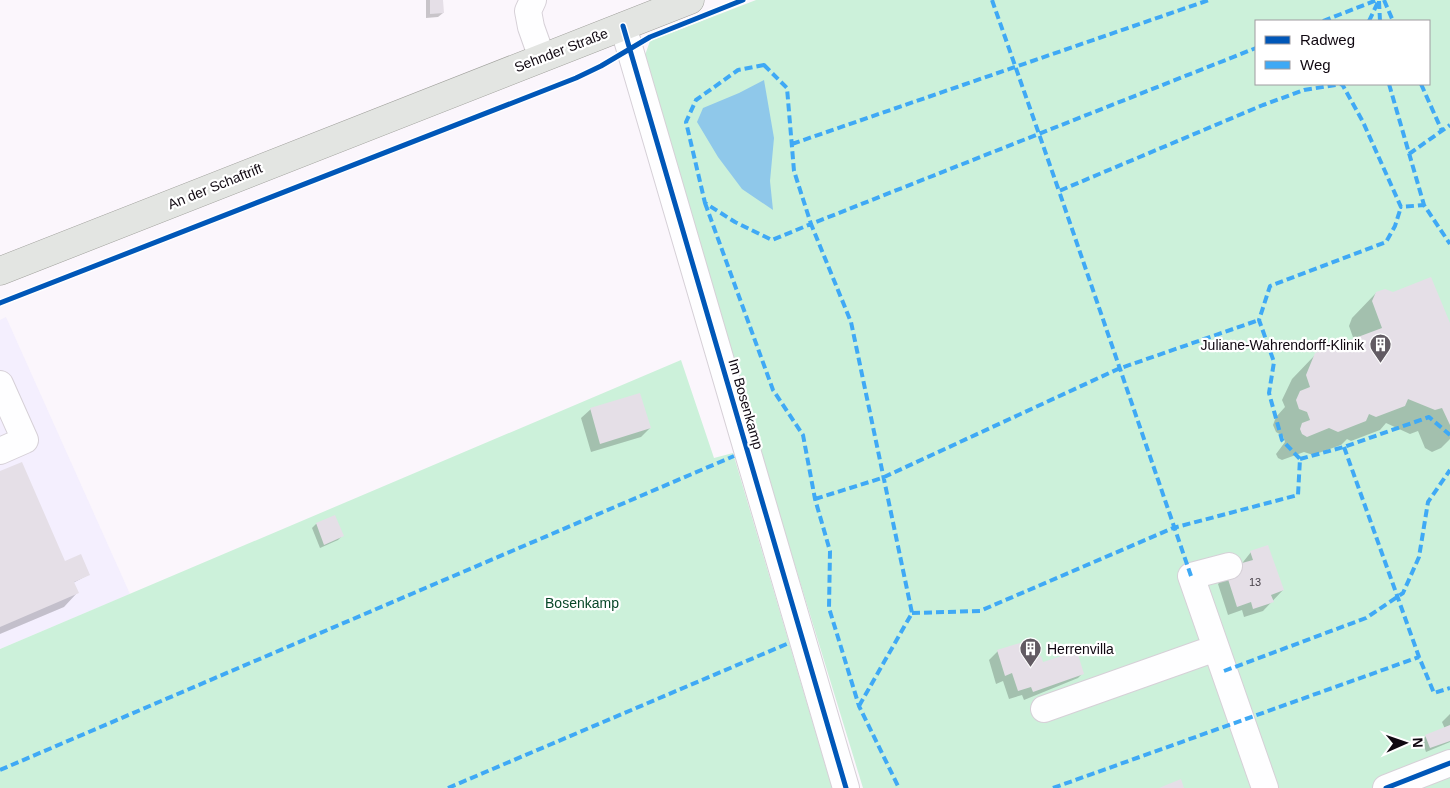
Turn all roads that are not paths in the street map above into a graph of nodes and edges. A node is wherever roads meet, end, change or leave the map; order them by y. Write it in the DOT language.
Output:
graph roads {
  1 [pos="533,0"];
  2 [pos="690,0"];
  3 [pos="623,26"];
  4 [pos="542,58"];
  5 [pos="430,101"];
  6 [pos="0,271"];
  7 [pos="0,384"];
  8 [pos="0,450"];
  9 [pos="1229,566"];
  10 [pos="1216,648"];
  11 [pos="1044,709"];
  12 [pos="1450,763"];
  13 [pos="846,788"];
  14 [pos="1265,788"];
  15 [pos="1386,788"];
  1 -- 4 [label="street"];
  2 -- 3 [label="main road, Sehnder Straße"];
  3 -- 4 [label="main road, Sehnder Straße"];
  3 -- 13 [label="street, Im Bosenkamp"];
  4 -- 5 [label="main road, Sehnder Straße"];
  5 -- 6 [label="main road, An der Schaftrift"];
  7 -- 8 [label="street"];
  9 -- 10 [label="street"];
  10 -- 11 [label="street"];
  10 -- 14 [label="street"];
  12 -- 15 [label="street"];
}
